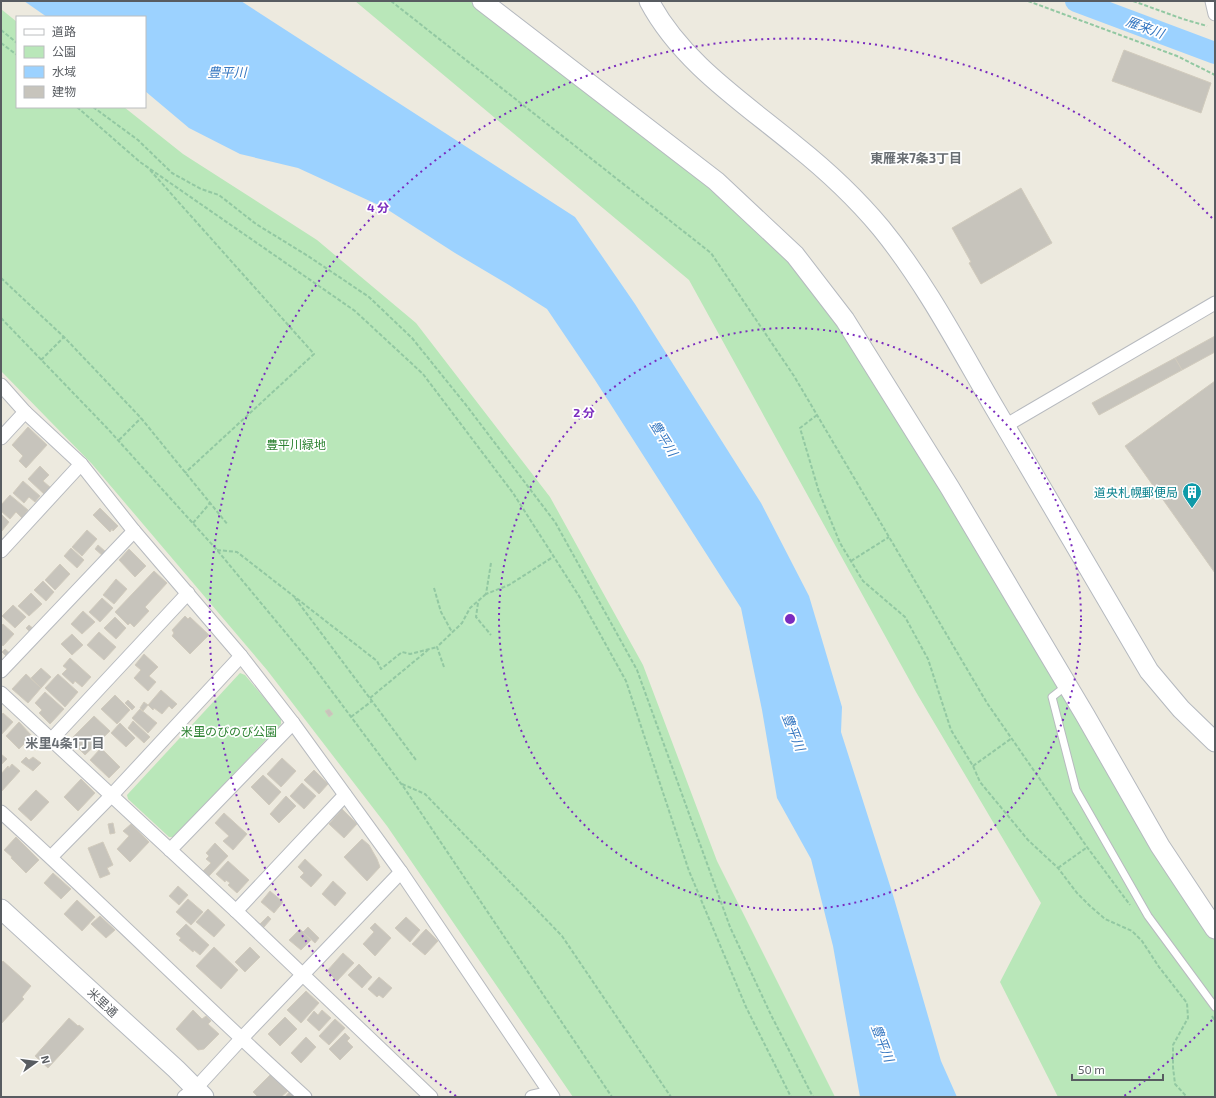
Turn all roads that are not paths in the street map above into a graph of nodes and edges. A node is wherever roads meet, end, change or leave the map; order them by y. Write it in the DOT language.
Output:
graph roads {
  1 [pos="482,1"];
  2 [pos="649,1"];
  3 [pos="1212,1"];
  4 [pos="1215,14"];
  5 [pos="1215,303"];
  6 [pos="1,385"];
  7 [pos="25,412"];
  8 [pos="1005,426"];
  9 [pos="1,438"];
  10 [pos="81,464"];
  11 [pos="134,531"];
  12 [pos="1,551"];
  13 [pos="188,593"];
  14 [pos="241,656"];
  15 [pos="1,671"];
  16 [pos="1067,685"];
  17 [pos="1,693"];
  18 [pos="293,723"];
  19 [pos="52,740"];
  20 [pos="1215,742"];
  21 [pos="345,795"];
  22 [pos="111,796"];
  23 [pos="1,812"];
  24 [pos="170,850"];
  25 [pos="51,857"];
  26 [pos="401,872"];
  27 [pos="1,909"];
  28 [pos="236,911"];
  29 [pos="1215,929"];
  30 [pos="302,975"];
  31 [pos="1215,1007"];
  32 [pos="241,1039"];
  33 [pos="195,1094"];
  34 [pos="551,1095"];
  35 [pos="305,1097"];
  36 [pos="431,1097"];
  37 [pos="532,1097"];
  1 -- 16 [label="street"];
  2 -- 8 [label="street"];
  3 -- 4 [label="street"];
  5 -- 8 [label="street"];
  6 -- 7 [label="street"];
  7 -- 9 [label="street"];
  7 -- 10 [label="street"];
  8 -- 20 [label="street"];
  10 -- 11 [label="street"];
  10 -- 12 [label="street"];
  11 -- 13 [label="street"];
  11 -- 15 [label="street"];
  13 -- 14 [label="street"];
  13 -- 19 [label="street"];
  14 -- 18 [label="street"];
  14 -- 22 [label="street"];
  16 -- 29 [label="street"];
  16 -- 31 [label="lane"];
  17 -- 19 [label="street"];
  18 -- 21 [label="street"];
  18 -- 24 [label="street"];
  19 -- 22 [label="street"];
  21 -- 26 [label="street"];
  21 -- 28 [label="street"];
  22 -- 24 [label="street"];
  22 -- 25 [label="street"];
  23 -- 25 [label="street"];
  24 -- 28 [label="street"];
  25 -- 32 [label="street"];
  26 -- 30 [label="street"];
  26 -- 34 [label="street"];
  27 -- 33 [label="street, 米里通"];
  28 -- 30 [label="street"];
  30 -- 32 [label="street"];
  30 -- 36 [label="street"];
  32 -- 33 [label="street"];
  32 -- 35 [label="street"];
  34 -- 37 [label="street"];
}
